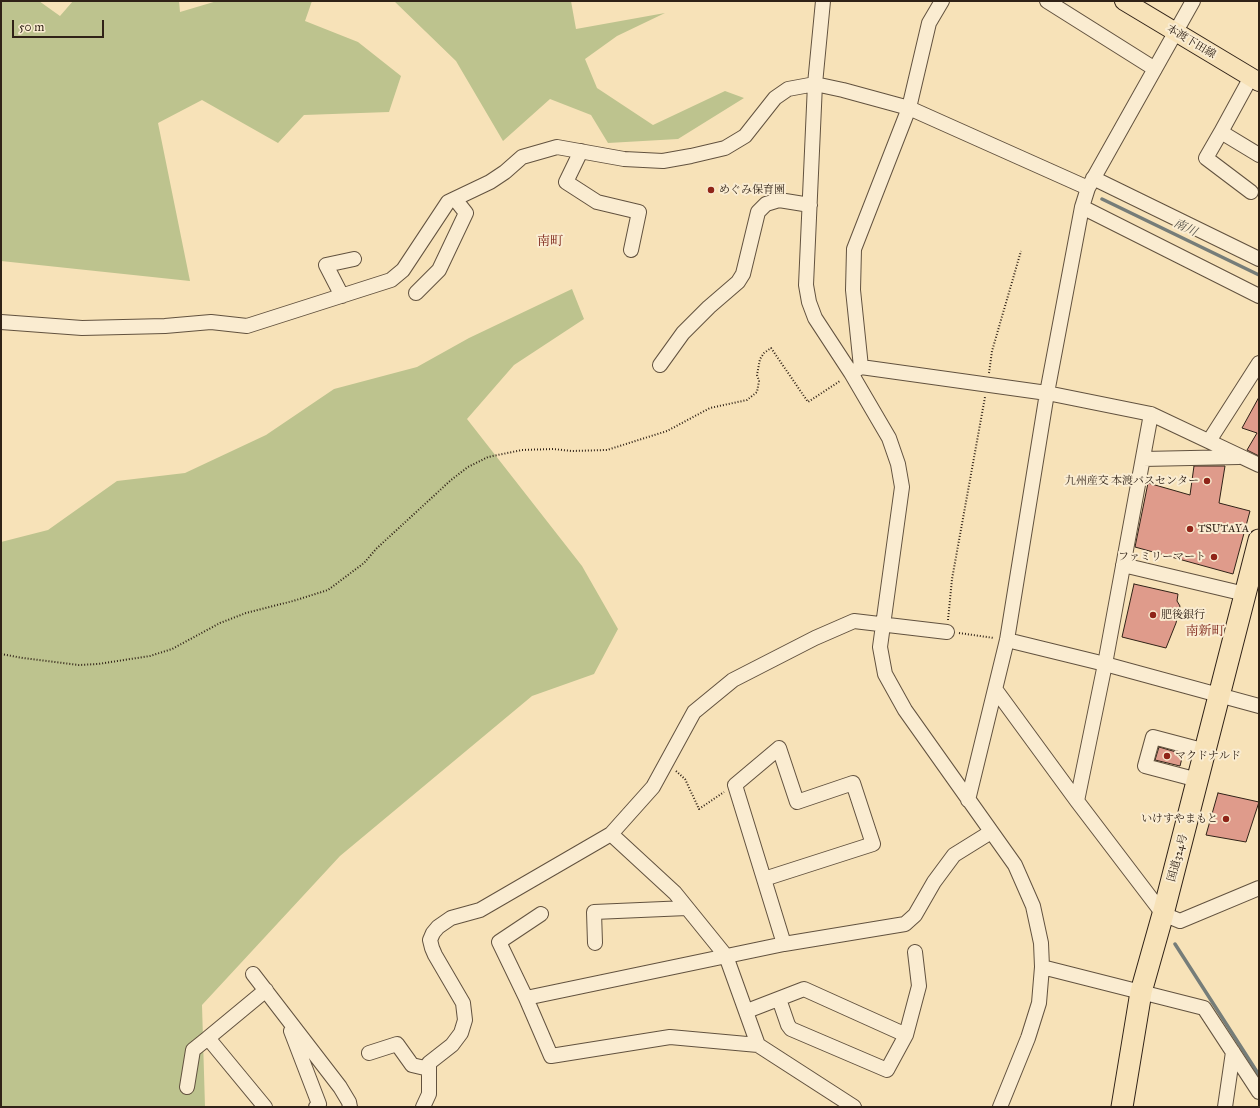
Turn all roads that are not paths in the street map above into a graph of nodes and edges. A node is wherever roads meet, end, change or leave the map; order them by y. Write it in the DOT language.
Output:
graph roads {
  1 [pos="823,1"];
  2 [pos="942,1"];
  3 [pos="1047,1"];
  4 [pos="1124,1"];
  5 [pos="1193,1"];
  6 [pos="1175,32"];
  7 [pos="1155,69"];
  8 [pos="1255,79"];
  9 [pos="815,84"];
  10 [pos="909,108"];
  11 [pos="1221,132"];
  12 [pos="581,151"];
  13 [pos="1259,155"];
  14 [pos="1090,183"];
  15 [pos="1251,192"];
  16 [pos="455,199"];
  17 [pos="810,205"];
  18 [pos="1082,207"];
  19 [pos="631,250"];
  20 [pos="354,259"];
  21 [pos="1259,259"];
  22 [pos="416,293"];
  23 [pos="342,296"];
  24 [pos="1259,296"];
  25 [pos="1,322"];
  26 [pos="1259,363"];
  27 [pos="660,365"];
  28 [pos="856,370"];
  29 [pos="1047,393"];
  30 [pos="1151,414"];
  31 [pos="1209,441"];
  32 [pos="1244,457"];
  33 [pos="1143,459"];
  34 [pos="1259,465"];
  35 [pos="1259,540"];
  36 [pos="1123,565"];
  37 [pos="1245,594"];
  38 [pos="883,624"];
  39 [pos="947,632"];
  40 [pos="1007,640"];
  41 [pos="1105,664"];
  42 [pos="995,689"];
  43 [pos="1220,695"];
  44 [pos="1259,706"];
  45 [pos="1206,751"];
  46 [pos="1198,780"];
  47 [pos="968,800"];
  48 [pos="1078,801"];
  49 [pos="991,832"];
  50 [pos="611,834"];
  51 [pos="764,879"];
  52 [pos="1259,888"];
  53 [pos="687,908"];
  54 [pos="541,914"];
  55 [pos="1163,914"];
  56 [pos="595,943"];
  57 [pos="784,944"];
  58 [pos="915,952"];
  59 [pos="726,956"];
  60 [pos="1042,967"];
  61 [pos="253,974"];
  62 [pos="266,990"];
  63 [pos="1141,992"];
  64 [pos="526,998"];
  65 [pos="779,999"];
  66 [pos="747,1011"];
  67 [pos="285,1015"];
  68 [pos="906,1035"];
  69 [pos="208,1038"];
  70 [pos="758,1045"];
  71 [pos="1233,1052"];
  72 [pos="369,1053"];
  73 [pos="429,1069"];
  74 [pos="188,1087"];
  75 [pos="1259,1092"];
  76 [pos="265,1107"];
  77 [pos="316,1107"];
  78 [pos="350,1107"];
  79 [pos="423,1107"];
  80 [pos="854,1107"];
  81 [pos="1000,1107"];
  82 [pos="1122,1107"];
  83 [pos="1225,1107"];
  1 -- 9 [label="street"];
  2 -- 10 [label="street"];
  3 -- 7 [label="street"];
  4 -- 6 [label="main road, 本渡下田線"];
  5 -- 6 [label="street"];
  6 -- 7 [label="street"];
  6 -- 8 [label="main road, 本渡下田線"];
  7 -- 14 [label="street"];
  8 -- 11 [label="street"];
  9 -- 10 [label="street"];
  9 -- 12 [label="street"];
  9 -- 17 [label="street"];
  10 -- 14 [label="street"];
  10 -- 28 [label="street"];
  11 -- 13 [label="street"];
  11 -- 15 [label="street"];
  12 -- 16 [label="street"];
  12 -- 19 [label="street"];
  14 -- 18 [label="street"];
  14 -- 21 [label="street"];
  16 -- 22 [label="street"];
  16 -- 23 [label="street"];
  17 -- 27 [label="street"];
  17 -- 28 [label="street"];
  18 -- 24 [label="street"];
  18 -- 29 [label="street"];
  20 -- 23 [label="street"];
  23 -- 25 [label="street"];
  26 -- 31 [label="street"];
  28 -- 29 [label="street"];
  28 -- 38 [label="street"];
  29 -- 30 [label="street"];
  29 -- 40 [label="street"];
  30 -- 31 [label="street"];
  30 -- 33 [label="street"];
  31 -- 32 [label="street"];
  32 -- 33 [label="street"];
  32 -- 34 [label="street"];
  33 -- 36 [label="street"];
  35 -- 37 [label="highway, 国道324号"];
  36 -- 37 [label="street"];
  36 -- 41 [label="street"];
  37 -- 43 [label="highway, 国道324号"];
  38 -- 39 [label="street"];
  38 -- 47 [label="street"];
  38 -- 50 [label="street"];
  40 -- 41 [label="street"];
  40 -- 42 [label="street"];
  41 -- 43 [label="street"];
  41 -- 48 [label="street"];
  42 -- 47 [label="street"];
  42 -- 48 [label="street"];
  43 -- 44 [label="street"];
  43 -- 45 [label="highway, 国道324号"];
  45 -- 46 [label="highway, 国道324号"];
  45 -- 46 [label="street"];
  46 -- 55 [label="highway, 国道324号"];
  47 -- 49 [label="street"];
  48 -- 55 [label="street"];
  49 -- 57 [label="street"];
  49 -- 60 [label="street"];
  50 -- 53 [label="street"];
  50 -- 73 [label="street"];
  51 -- 51 [label="street"];
  51 -- 57 [label="street"];
  52 -- 55 [label="street"];
  53 -- 56 [label="street"];
  53 -- 59 [label="street"];
  54 -- 64 [label="street"];
  55 -- 63 [label="highway, 国道324号"];
  57 -- 59 [label="street"];
  58 -- 68 [label="street"];
  59 -- 64 [label="street"];
  59 -- 66 [label="street"];
  60 -- 63 [label="street"];
  60 -- 81 [label="street"];
  61 -- 62 [label="street"];
  62 -- 67 [label="street"];
  62 -- 69 [label="street"];
  63 -- 71 [label="street"];
  63 -- 82 [label="highway, 国道324号"];
  64 -- 70 [label="street"];
  65 -- 66 [label="street"];
  65 -- 68 [label="street"];
  65 -- 68 [label="street"];
  66 -- 70 [label="street"];
  67 -- 77 [label="street"];
  67 -- 78 [label="street"];
  69 -- 74 [label="street"];
  69 -- 76 [label="street"];
  70 -- 80 [label="street"];
  71 -- 75 [label="street"];
  71 -- 83 [label="street"];
  72 -- 73 [label="street"];
  73 -- 79 [label="street"];
}
